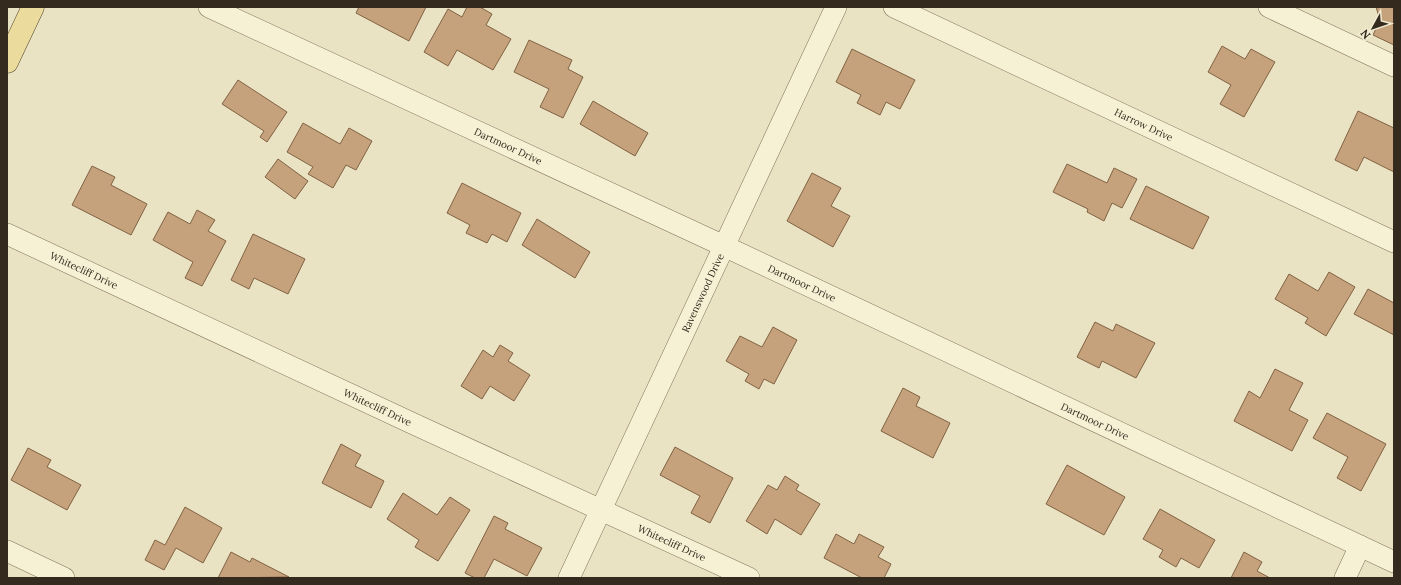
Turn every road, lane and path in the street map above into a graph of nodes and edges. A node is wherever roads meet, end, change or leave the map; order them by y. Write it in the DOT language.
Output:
graph roads {
  1 [pos="33,7"];
  2 [pos="209,7"];
  3 [pos="836,7"];
  4 [pos="894,7"];
  5 [pos="1269,7"];
  6 [pos="7,62"];
  7 [pos="1394,66"];
  8 [pos="7,234"];
  9 [pos="1394,242"];
  10 [pos="724,246"];
  11 [pos="601,509"];
  12 [pos="1360,546"];
  13 [pos="7,551"];
  14 [pos="1394,562"];
  15 [pos="64,578"];
  16 [pos="569,578"];
  17 [pos="749,578"];
  18 [pos="1345,578"];
  1 -- 6 [label="main road"];
  2 -- 10 [label="street, Dartmoor Drive"];
  3 -- 10 [label="street, Ravenswood Drive"];
  4 -- 9 [label="street, Harrow Drive"];
  5 -- 7 [label="street"];
  8 -- 11 [label="street, Whitecliff Drive"];
  10 -- 11 [label="street, Ravenswood Drive"];
  10 -- 12 [label="street, Dartmoor Drive"];
  11 -- 16 [label="street, Ravenswood Drive"];
  11 -- 17 [label="street, Whitecliff Drive"];
  12 -- 14 [label="street, Dartmoor Drive"];
  12 -- 18 [label="street"];
  13 -- 15 [label="street"];
}
